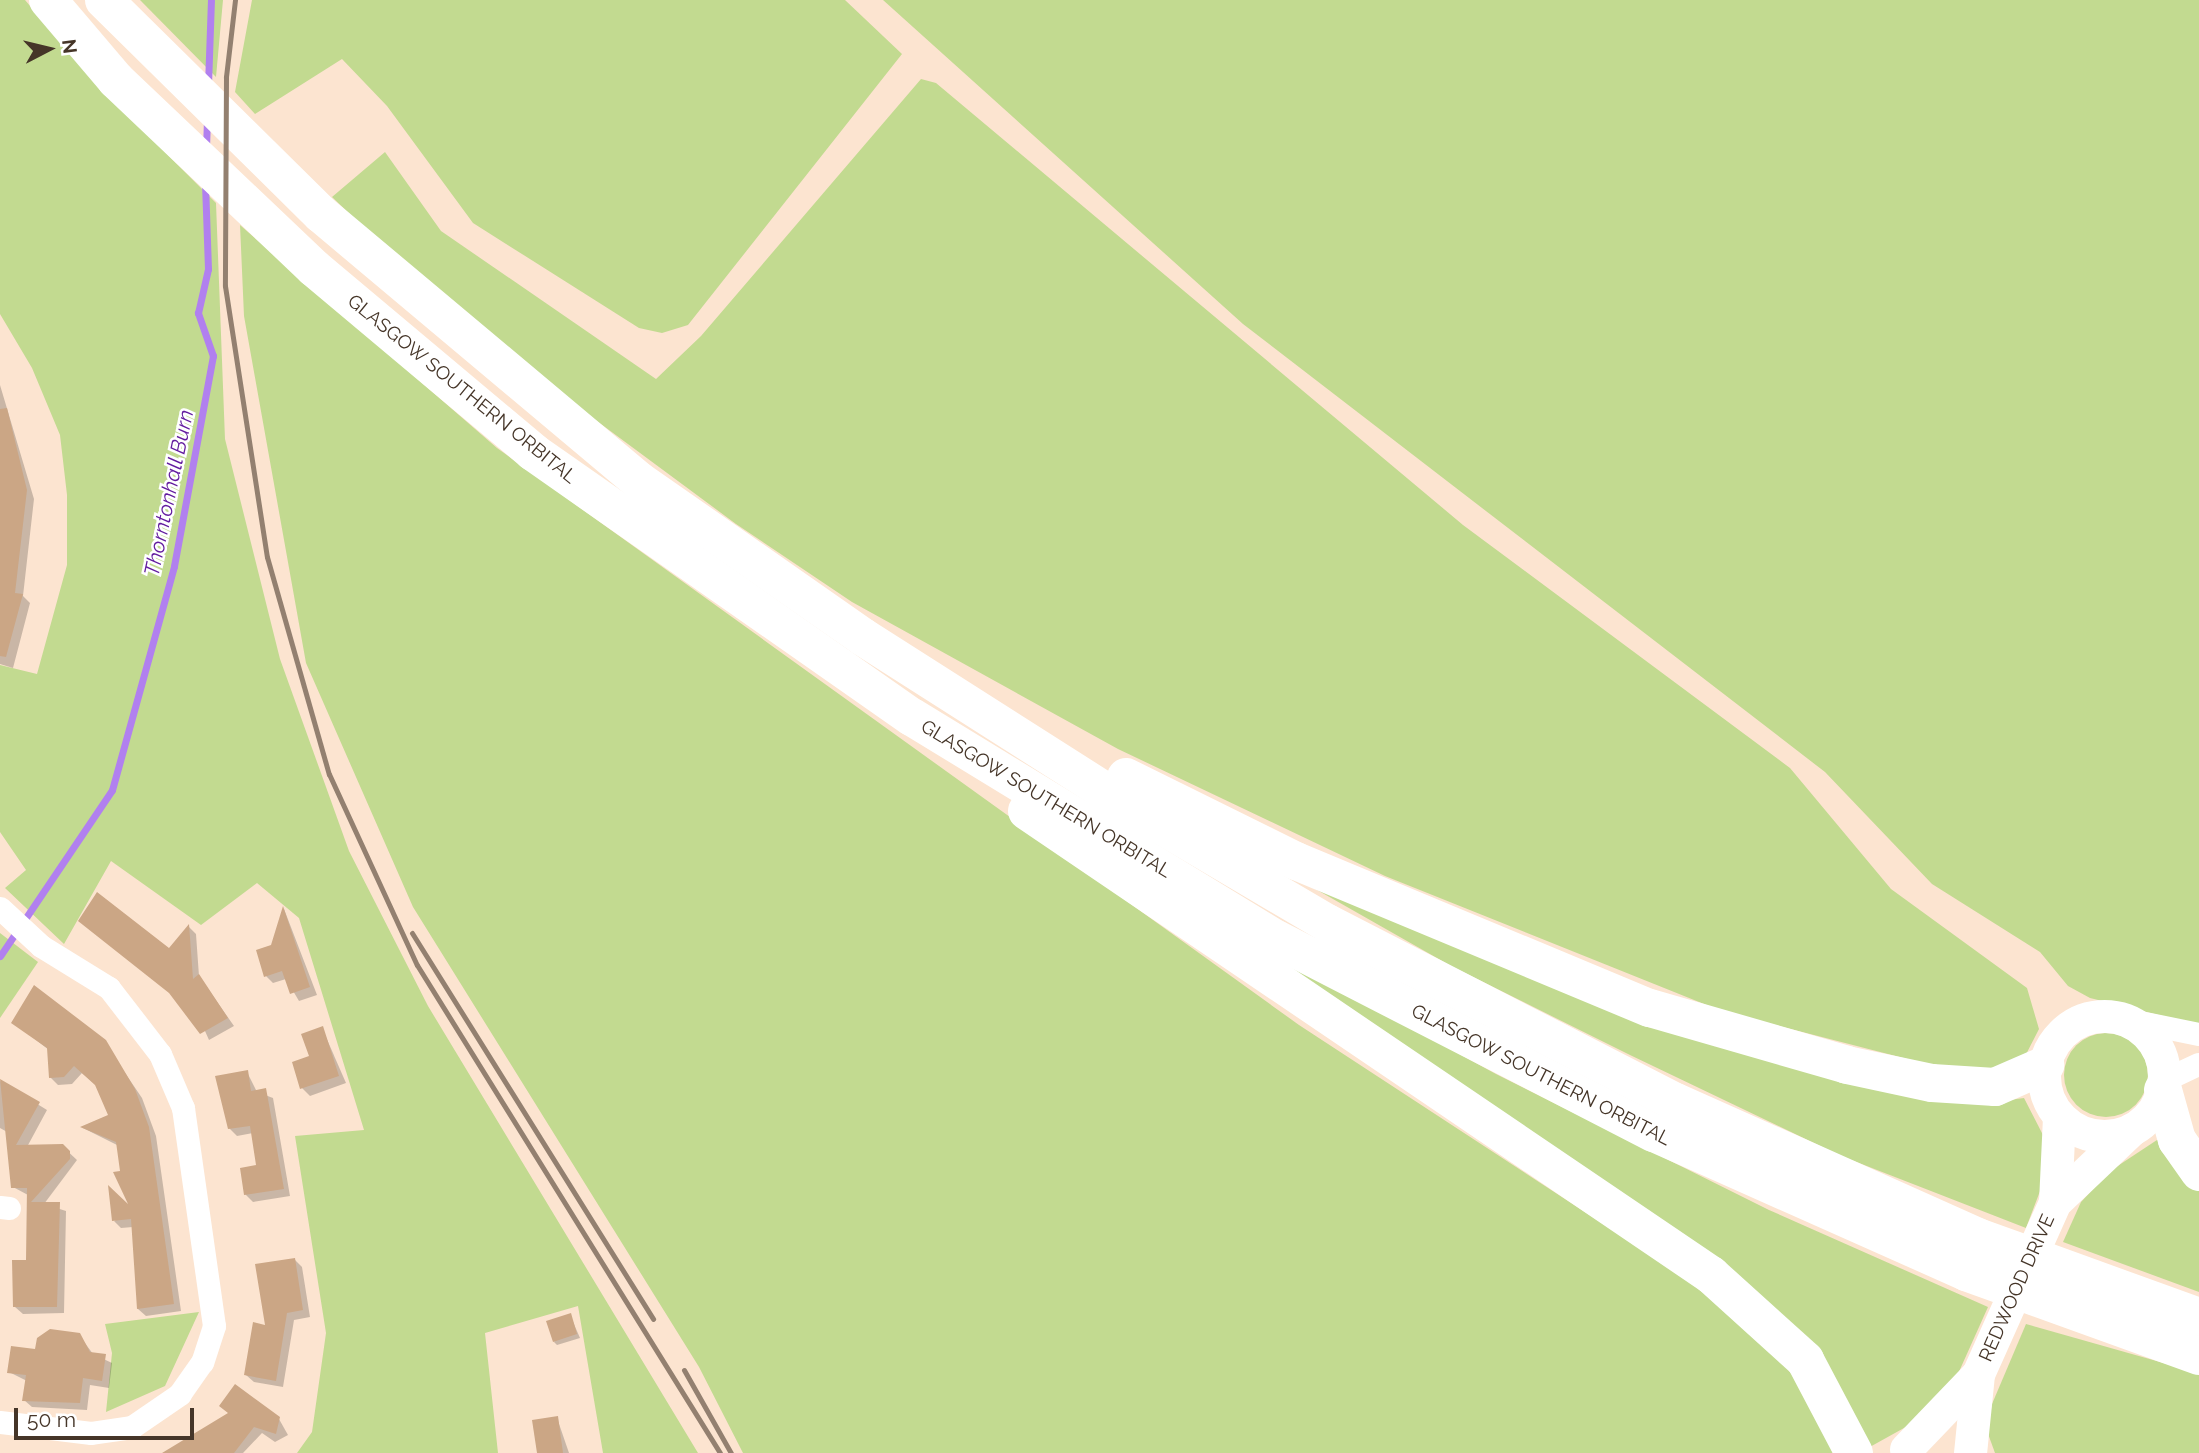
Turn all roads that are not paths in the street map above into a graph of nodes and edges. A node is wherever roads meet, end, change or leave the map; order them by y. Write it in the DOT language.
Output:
graph roads {
  1 [pos="48,0"];
  2 [pos="108,5"];
  3 [pos="944,689"];
  4 [pos="912,717"];
  5 [pos="0,908"];
  6 [pos="2125,1019"];
  7 [pos="2199,1034"];
  8 [pos="2199,1064"];
  9 [pos="2045,1065"];
  10 [pos="2163,1085"];
  11 [pos="2059,1116"];
  12 [pos="2131,1130"];
  13 [pos="2199,1172"];
  14 [pos="2055,1202"];
  15 [pos="1972,1254"];
  16 [pos="2072,1292"];
  17 [pos="2199,1317"];
  18 [pos="2199,1356"];
  19 [pos="1978,1374"];
  20 [pos="0,1422"];
  21 [pos="1903,1451"];
  22 [pos="1854,1453"];
  23 [pos="1955,1453"];
  24 [pos="1970,1453"];
  1 -- 4 [label="highway, GLASGOW SOUTHERN ORBITAL"];
  2 -- 3 [label="highway, GLASGOW SOUTHERN ORBITAL"];
  3 -- 9 [label="highway"];
  3 -- 15 [label="highway, GLASGOW SOUTHERN ORBITAL"];
  4 -- 15 [label="highway, GLASGOW SOUTHERN ORBITAL"];
  4 -- 22 [label="highway"];
  5 -- 20 [label="street"];
  6 -- 7 [label="street"];
  6 -- 9 [label="street"];
  6 -- 10 [label="street"];
  8 -- 10 [label="street"];
  9 -- 11 [label="street"];
  10 -- 12 [label="street"];
  10 -- 13 [label="highway"];
  11 -- 12 [label="street"];
  11 -- 14 [label="street, REDWOOD DRIVE"];
  12 -- 14 [label="street, REDWOOD DRIVE"];
  14 -- 19 [label="street, REDWOOD DRIVE"];
  15 -- 16 [label="highway, GLASGOW SOUTHERN ORBITAL"];
  16 -- 17 [label="highway, GLASGOW SOUTHERN ORBITAL"];
  16 -- 18 [label="highway, GLASGOW SOUTHERN ORBITAL"];
  19 -- 21 [label="street, REDWOOD DRIVE"];
  19 -- 24 [label="street, REDWOOD DRIVE"];
  21 -- 23 [label="street"];
}
